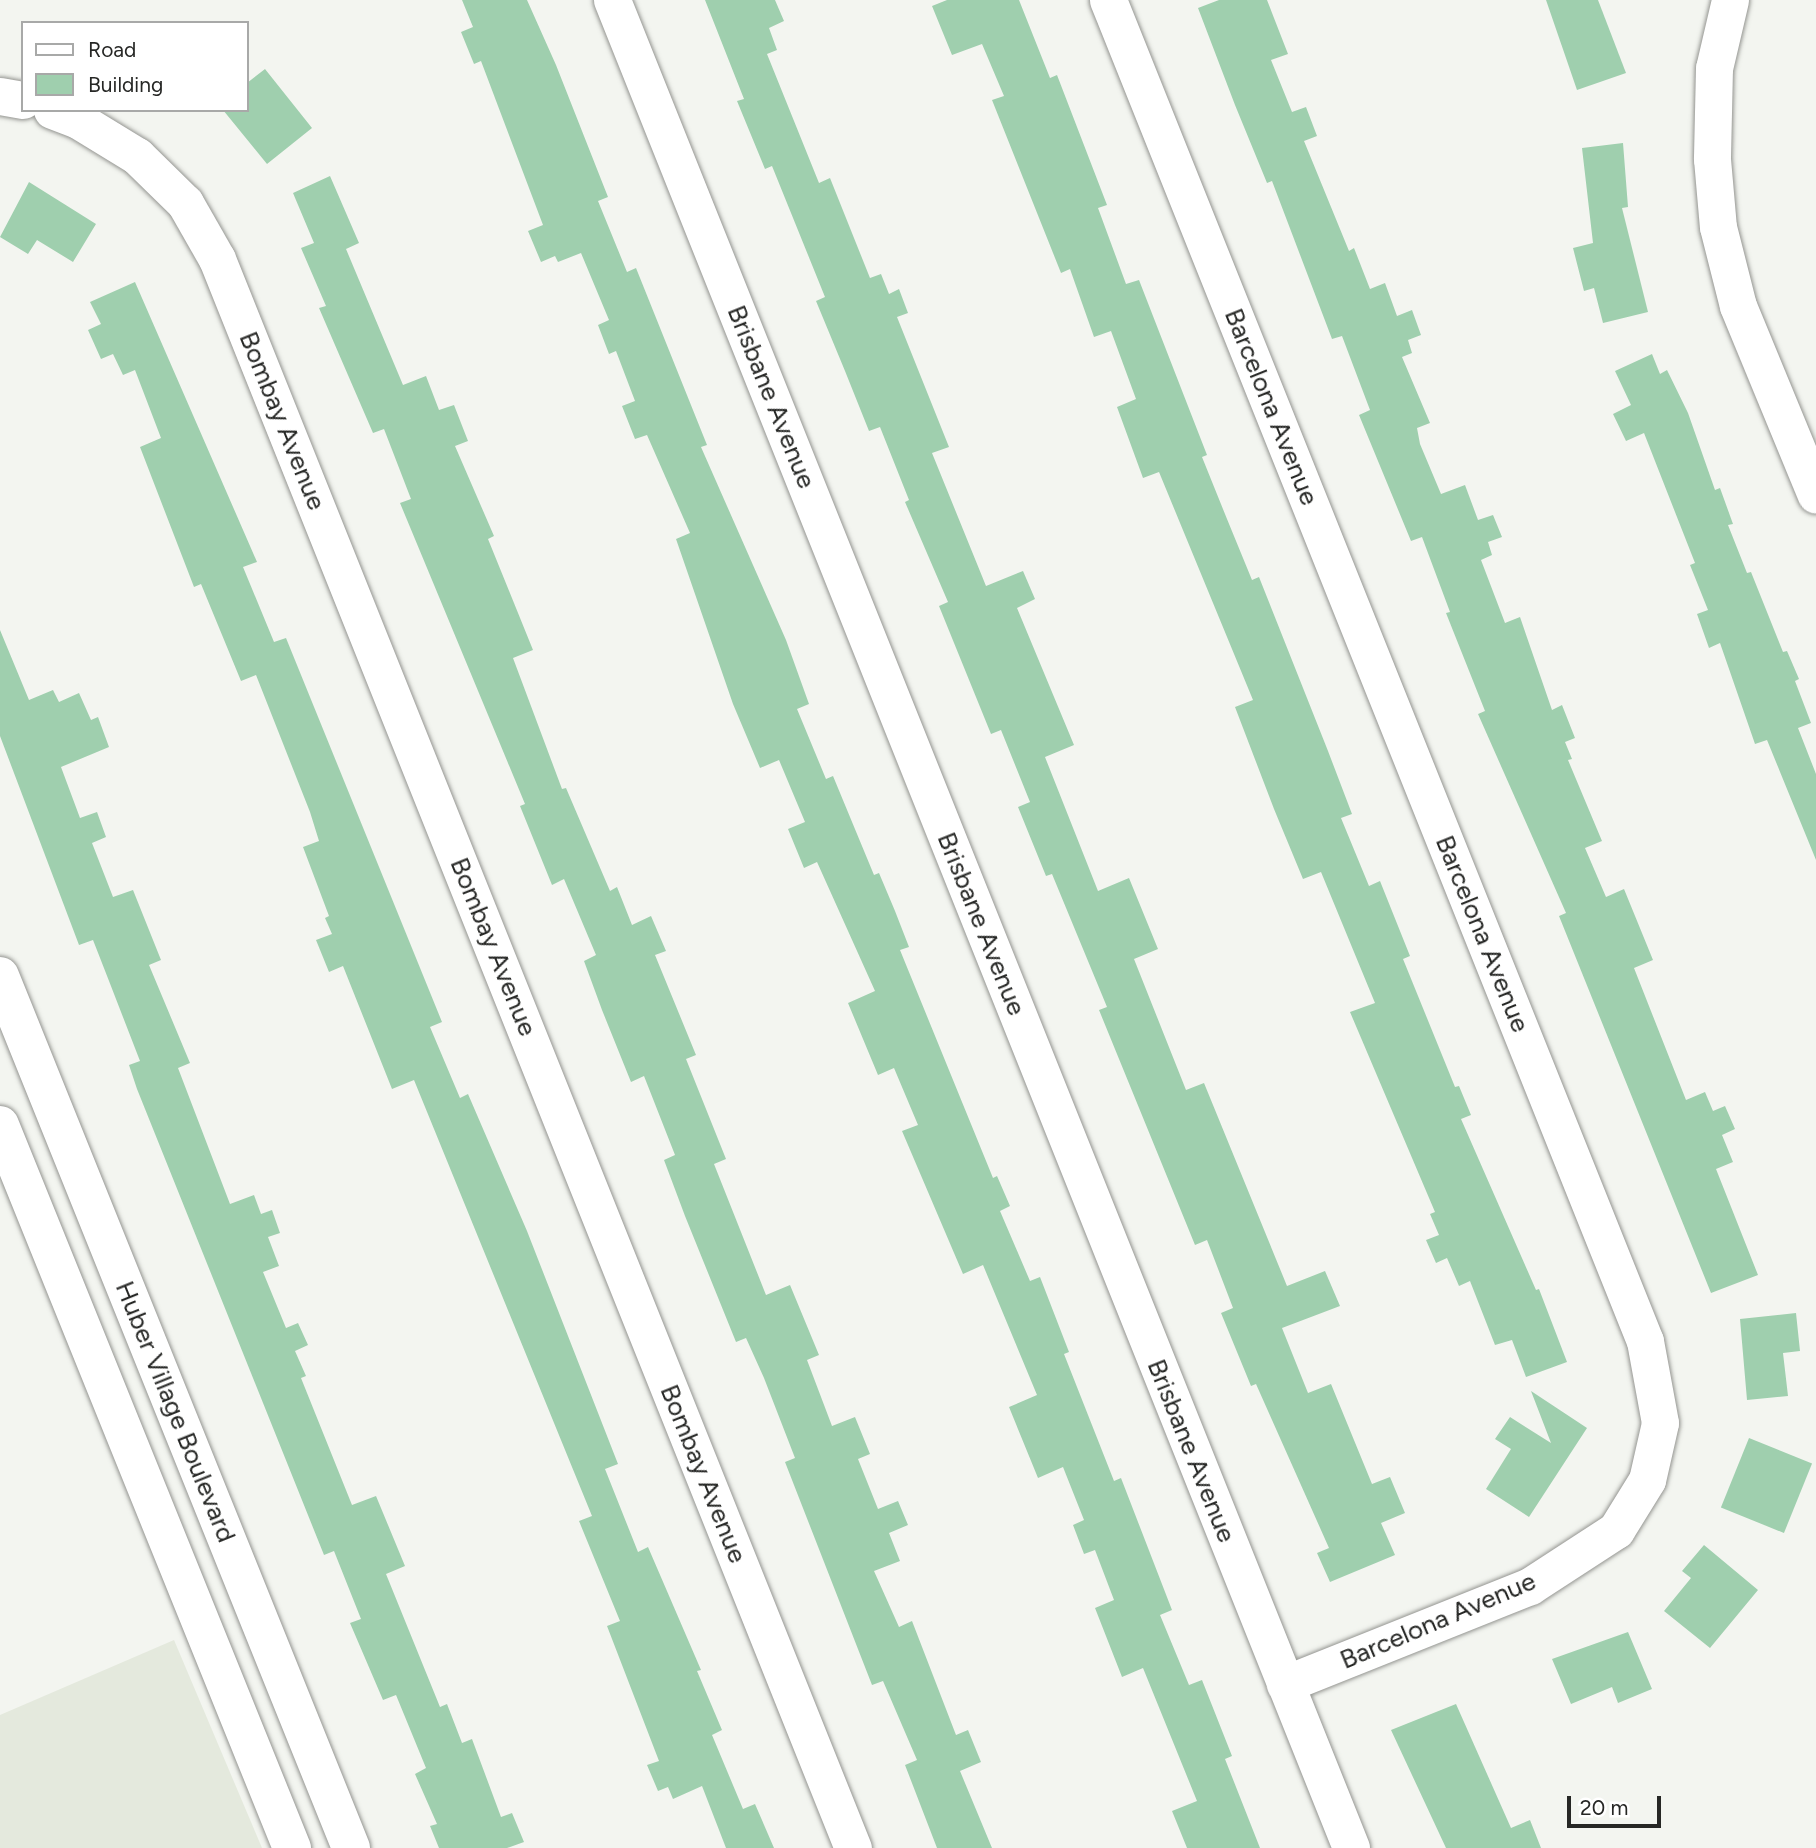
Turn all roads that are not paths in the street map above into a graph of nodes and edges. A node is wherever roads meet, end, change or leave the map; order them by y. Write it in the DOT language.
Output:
graph roads {
  1 [pos="611,0"];
  2 [pos="1108,0"];
  3 [pos="1730,0"];
  4 [pos="0,96"];
  5 [pos="21,100"];
  6 [pos="57,112"];
  7 [pos="1816,495"];
  8 [pos="0,975"];
  9 [pos="0,1125"];
  10 [pos="1285,1684"];
  11 [pos="292,1848"];
  12 [pos="351,1848"];
  13 [pos="853,1848"];
  14 [pos="1351,1848"];
  1 -- 10 [label="street, Brisbane Avenue"];
  2 -- 10 [label="street, Barcelona Avenue"];
  3 -- 7 [label="street"];
  4 -- 5 [label="street"];
  6 -- 13 [label="street, Bombay Avenue"];
  8 -- 12 [label="street, Huber Village Boulevard"];
  9 -- 11 [label="street, Huber Village Boulevard"];
  10 -- 14 [label="street, Brisbane Avenue"];
}
